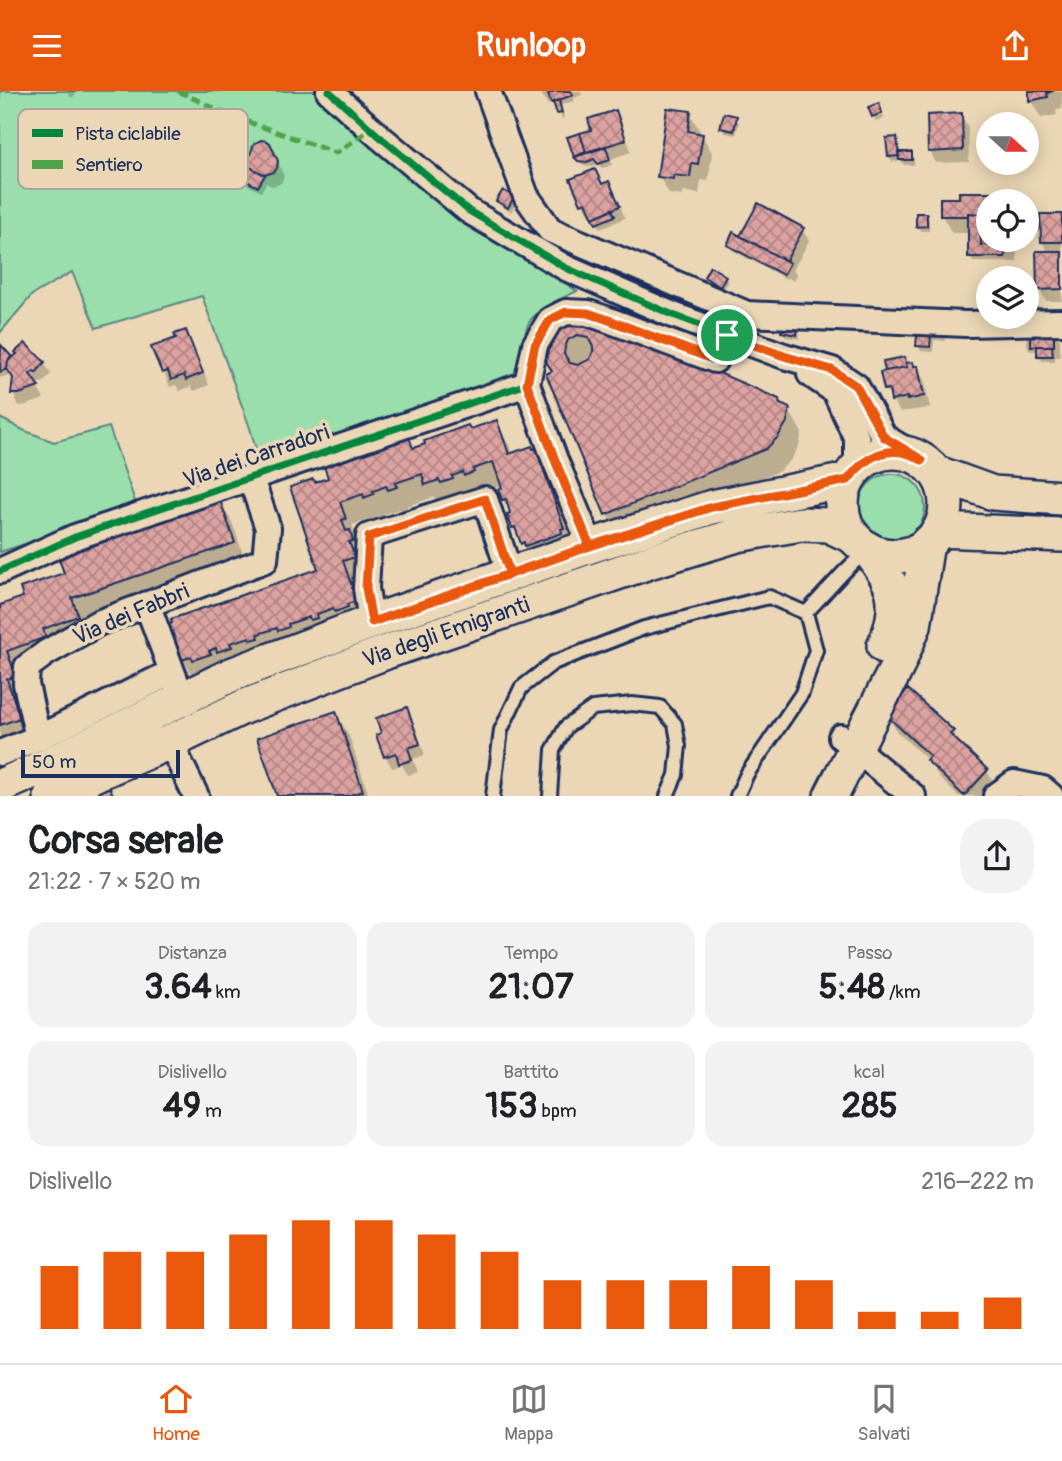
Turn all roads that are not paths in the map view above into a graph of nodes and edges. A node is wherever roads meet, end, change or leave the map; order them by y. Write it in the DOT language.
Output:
graph roads {
  1 [pos="329,91"];
  2 [pos="488,91"];
  3 [pos="1062,322"];
  4 [pos="727,335"];
  5 [pos="784,356"];
  6 [pos="527,384"];
  7 [pos="929,466"];
  8 [pos="853,474"];
  9 [pos="251,479"];
  10 [pos="1062,498"];
  11 [pos="1062,535"];
  12 [pos="933,537"];
  13 [pos="861,543"];
  14 [pos="590,546"];
  15 [pos="0,571"];
  16 [pos="510,574"];
  17 [pos="147,604"];
  18 [pos="806,613"];
  19 [pos="372,622"];
  20 [pos="177,686"];
  21 [pos="38,738"];
  22 [pos="170,742"];
  23 [pos="848,743"];
  24 [pos="0,753"];
  25 [pos="0,786"];
  26 [pos="51,796"];
  27 [pos="196,796"];
  28 [pos="493,796"];
  29 [pos="550,796"];
  30 [pos="667,796"];
  31 [pos="737,796"];
  32 [pos="812,796"];
  33 [pos="831,796"];
  34 [pos="914,796"];
  35 [pos="996,796"];
  36 [pos="1051,796"];
  1 -- 4 [label="street"];
  2 -- 3 [label="street"];
  4 -- 5 [label="street"];
  4 -- 6 [label="street"];
  5 -- 7 [label="street"];
  5 -- 8 [label="street"];
  6 -- 9 [label="street, Via dei Carradori"];
  6 -- 14 [label="street"];
  7 -- 8 [label="main road, Via degli Emigranti"];
  7 -- 10 [label="main road, Via degli Emigranti"];
  7 -- 12 [label="main road"];
  8 -- 13 [label="main road"];
  8 -- 14 [label="main road, Via degli Emigranti"];
  9 -- 15 [label="street, Via dei Carradori"];
  9 -- 17 [label="street, Via dei Fabbri"];
  11 -- 12 [label="main road, Via degli Emigranti"];
  12 -- 13 [label="main road, Via degli Emigranti"];
  12 -- 23 [label="main road"];
  13 -- 18 [label="lane"];
  13 -- 22 [label="main road, Via degli Emigranti"];
  13 -- 23 [label="main road"];
  14 -- 16 [label="main road, Via degli Emigranti"];
  16 -- 19 [label="main road, Via degli Emigranti"];
  16 -- 19 [label="street, Via degli Emigranti"];
  17 -- 20 [label="street"];
  17 -- 21 [label="street, Via dei Fabbri"];
  18 -- 28 [label="lane"];
  18 -- 31 [label="lane"];
  19 -- 20 [label="main road, Via degli Emigranti"];
  20 -- 21 [label="street"];
  20 -- 25 [label="main road, Via degli Emigranti"];
  21 -- 24 [label="street"];
  22 -- 26 [label="main road, Via degli Emigranti"];
  22 -- 27 [label="street"];
  23 -- 32 [label="main road"];
  23 -- 33 [label="main road"];
  23 -- 34 [label="street"];
  29 -- 30 [label="lane"];
  35 -- 36 [label="street"];
}
